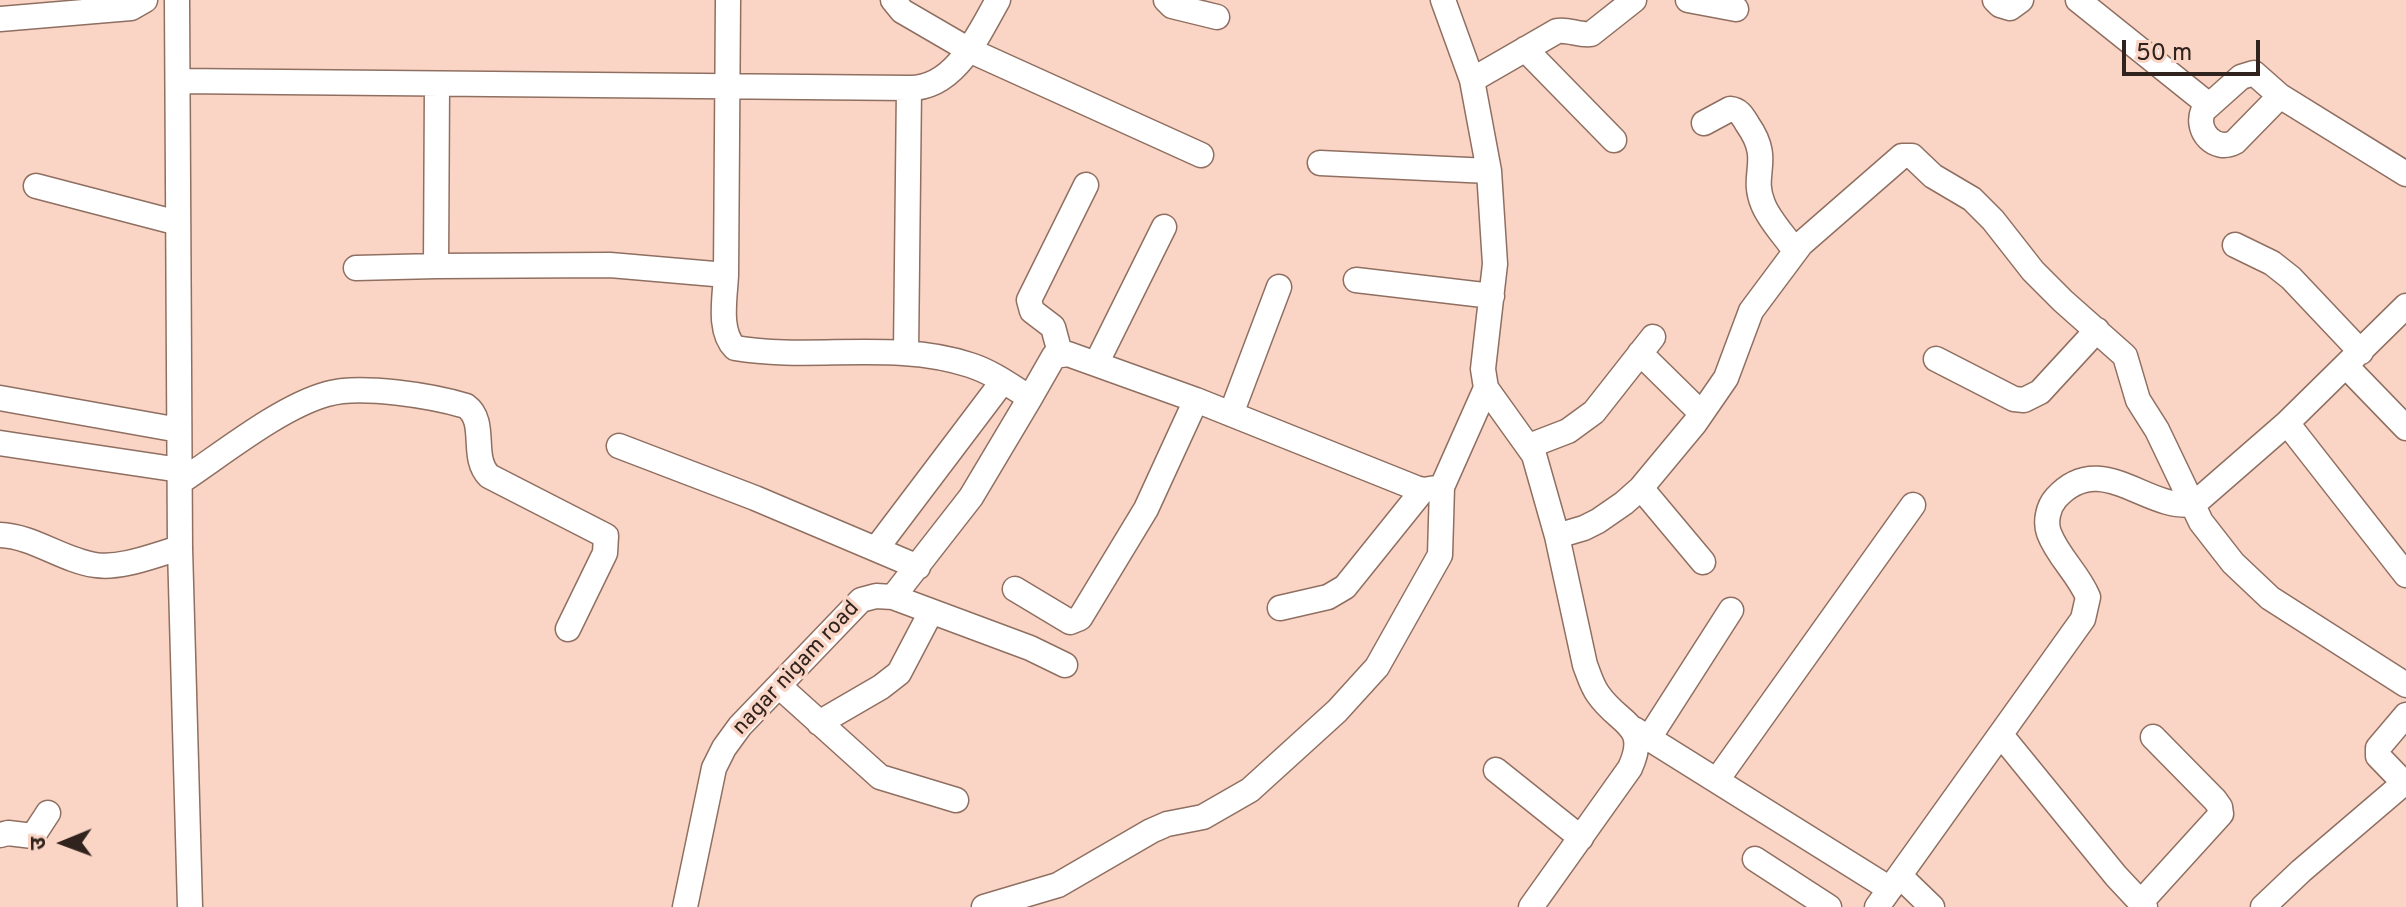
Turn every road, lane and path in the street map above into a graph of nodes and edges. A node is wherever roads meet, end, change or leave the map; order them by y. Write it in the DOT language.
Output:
graph roads {
  1 [pos="145,0"];
  2 [pos="177,0"];
  3 [pos="728,0"];
  4 [pos="893,0"];
  5 [pos="998,0"];
  6 [pos="1166,0"];
  7 [pos="1443,0"];
  8 [pos="1634,0"];
  9 [pos="1688,0"];
  10 [pos="1995,0"];
  11 [pos="2021,0"];
  12 [pos="2078,0"];
  13 [pos="1736,9"];
  14 [pos="1217,17"];
  15 [pos="0,19"];
  16 [pos="1525,49"];
  17 [pos="969,50"];
  18 [pos="1472,80"];
  19 [pos="178,81"];
  20 [pos="437,85"];
  21 [pos="729,87"];
  22 [pos="909,88"];
  23 [pos="2280,96"];
  24 [pos="2209,105"];
  25 [pos="1704,123"];
  26 [pos="1614,140"];
  27 [pos="1201,155"];
  28 [pos="1320,163"];
  29 [pos="1489,171"];
  30 [pos="2406,174"];
  31 [pos="1086,185"];
  32 [pos="36,186"];
  33 [pos="178,223"];
  34 [pos="1164,227"];
  35 [pos="2235,245"];
  36 [pos="1795,251"];
  37 [pos="436,266"];
  38 [pos="356,268"];
  39 [pos="726,275"];
  40 [pos="1356,280"];
  41 [pos="1279,287"];
  42 [pos="1492,296"];
  43 [pos="2406,306"];
  44 [pos="2097,330"];
  45 [pos="906,352"];
  46 [pos="1060,353"];
  47 [pos="1936,359"];
  48 [pos="2353,359"];
  49 [pos="1096,364"];
  50 [pos="1003,381"];
  51 [pos="1486,388"];
  52 [pos="0,398"];
  53 [pos="1030,398"];
  54 [pos="1196,400"];
  55 [pos="1701,413"];
  56 [pos="1231,414"];
  57 [pos="2287,423"];
  58 [pos="2406,428"];
  59 [pos="179,430"];
  60 [pos="0,443"];
  61 [pos="619,446"];
  62 [pos="1529,446"];
  63 [pos="180,476"];
  64 [pos="1641,488"];
  65 [pos="1433,489"];
  66 [pos="2194,504"];
  67 [pos="1913,505"];
  68 [pos="0,535"];
  69 [pos="1557,536"];
  70 [pos="180,548"];
  71 [pos="876,549"];
  72 [pos="1703,562"];
  73 [pos="918,567"];
  74 [pos="2406,575"];
  75 [pos="1015,589"];
  76 [pos="893,597"];
  77 [pos="1280,608"];
  78 [pos="1731,610"];
  79 [pos="931,612"];
  80 [pos="568,629"];
  81 [pos="1065,665"];
  82 [pos="2406,685"];
  83 [pos="779,686"];
  84 [pos="2406,715"];
  85 [pos="819,723"];
  86 [pos="1641,734"];
  87 [pos="2001,735"];
  88 [pos="2153,737"];
  89 [pos="1496,770"];
  90 [pos="1717,780"];
  91 [pos="2405,784"];
  92 [pos="956,800"];
  93 [pos="48,813"];
  94 [pos="0,835"];
  95 [pos="1581,838"];
  96 [pos="1755,859"];
  97 [pos="1889,891"];
  98 [pos="1039,900"];
  99 [pos="1539,905"];
  100 [pos="2143,905"];
  101 [pos="190,907"];
  102 [pos="685,907"];
  103 [pos="984,907"];
  104 [pos="1829,907"];
  105 [pos="1932,907"];
  106 [pos="2263,907"];
  1 -- 15 [label="street"];
  2 -- 19 [label="street"];
  3 -- 21 [label="street"];
  4 -- 17 [label="street"];
  5 -- 17 [label="street"];
  6 -- 14 [label="street"];
  7 -- 18 [label="street"];
  8 -- 16 [label="street"];
  9 -- 13 [label="street"];
  10 -- 11 [label="street"];
  12 -- 24 [label="street"];
  16 -- 18 [label="street"];
  16 -- 26 [label="street"];
  17 -- 22 [label="street"];
  17 -- 27 [label="street"];
  18 -- 29 [label="street"];
  19 -- 20 [label="street"];
  19 -- 33 [label="street"];
  20 -- 21 [label="street"];
  20 -- 37 [label="street"];
  21 -- 22 [label="street"];
  21 -- 39 [label="street"];
  22 -- 45 [label="street"];
  23 -- 24 [label="street"];
  23 -- 24 [label="street"];
  23 -- 30 [label="street"];
  25 -- 36 [label="street"];
  28 -- 29 [label="street"];
  29 -- 42 [label="street"];
  31 -- 46 [label="street"];
  32 -- 33 [label="street"];
  33 -- 59 [label="street"];
  34 -- 49 [label="street"];
  35 -- 48 [label="street"];
  36 -- 44 [label="street"];
  36 -- 55 [label="street"];
  37 -- 38 [label="street"];
  37 -- 39 [label="street"];
  39 -- 45 [label="street"];
  40 -- 42 [label="street"];
  41 -- 56 [label="street"];
  42 -- 51 [label="street"];
  43 -- 48 [label="street"];
  44 -- 47 [label="street"];
  44 -- 66 [label="street"];
  45 -- 50 [label="street"];
  46 -- 49 [label="street"];
  46 -- 53 [label="street, nagar nigam road"];
  48 -- 57 [label="street"];
  48 -- 58 [label="street"];
  49 -- 54 [label="street"];
  50 -- 53 [label="street"];
  50 -- 71 [label="street"];
  51 -- 62 [label="street"];
  51 -- 65 [label="street"];
  52 -- 59 [label="street"];
  53 -- 73 [label="street, nagar nigam road"];
  54 -- 56 [label="street"];
  54 -- 75 [label="street"];
  55 -- 62 [label="street"];
  55 -- 64 [label="street"];
  56 -- 65 [label="street"];
  57 -- 66 [label="street"];
  57 -- 74 [label="street"];
  59 -- 63 [label="street"];
  60 -- 63 [label="street"];
  61 -- 71 [label="street"];
  62 -- 69 [label="street"];
  63 -- 70 [label="street"];
  63 -- 80 [label="street"];
  64 -- 69 [label="street"];
  64 -- 72 [label="street"];
  65 -- 77 [label="street"];
  65 -- 98 [label="street"];
  66 -- 82 [label="street"];
  66 -- 87 [label="street"];
  67 -- 90 [label="street"];
  68 -- 70 [label="street"];
  69 -- 86 [label="street"];
  70 -- 101 [label="street"];
  71 -- 73 [label="street"];
  73 -- 76 [label="street, nagar nigam road"];
  76 -- 79 [label="street"];
  76 -- 83 [label="street, nagar nigam road"];
  78 -- 86 [label="street"];
  79 -- 81 [label="street"];
  79 -- 85 [label="street"];
  83 -- 85 [label="street"];
  83 -- 102 [label="street, nagar nigam road"];
  84 -- 91 [label="street"];
  85 -- 92 [label="street"];
  86 -- 90 [label="street"];
  86 -- 95 [label="street"];
  87 -- 97 [label="street"];
  87 -- 100 [label="street"];
  88 -- 100 [label="street"];
  89 -- 95 [label="street"];
  90 -- 97 [label="street"];
  91 -- 106 [label="street"];
  93 -- 94 [label="street"];
  95 -- 99 [label="street"];
  96 -- 104 [label="street"];
  97 -- 105 [label="street"];
  98 -- 103 [label="street"];
}
